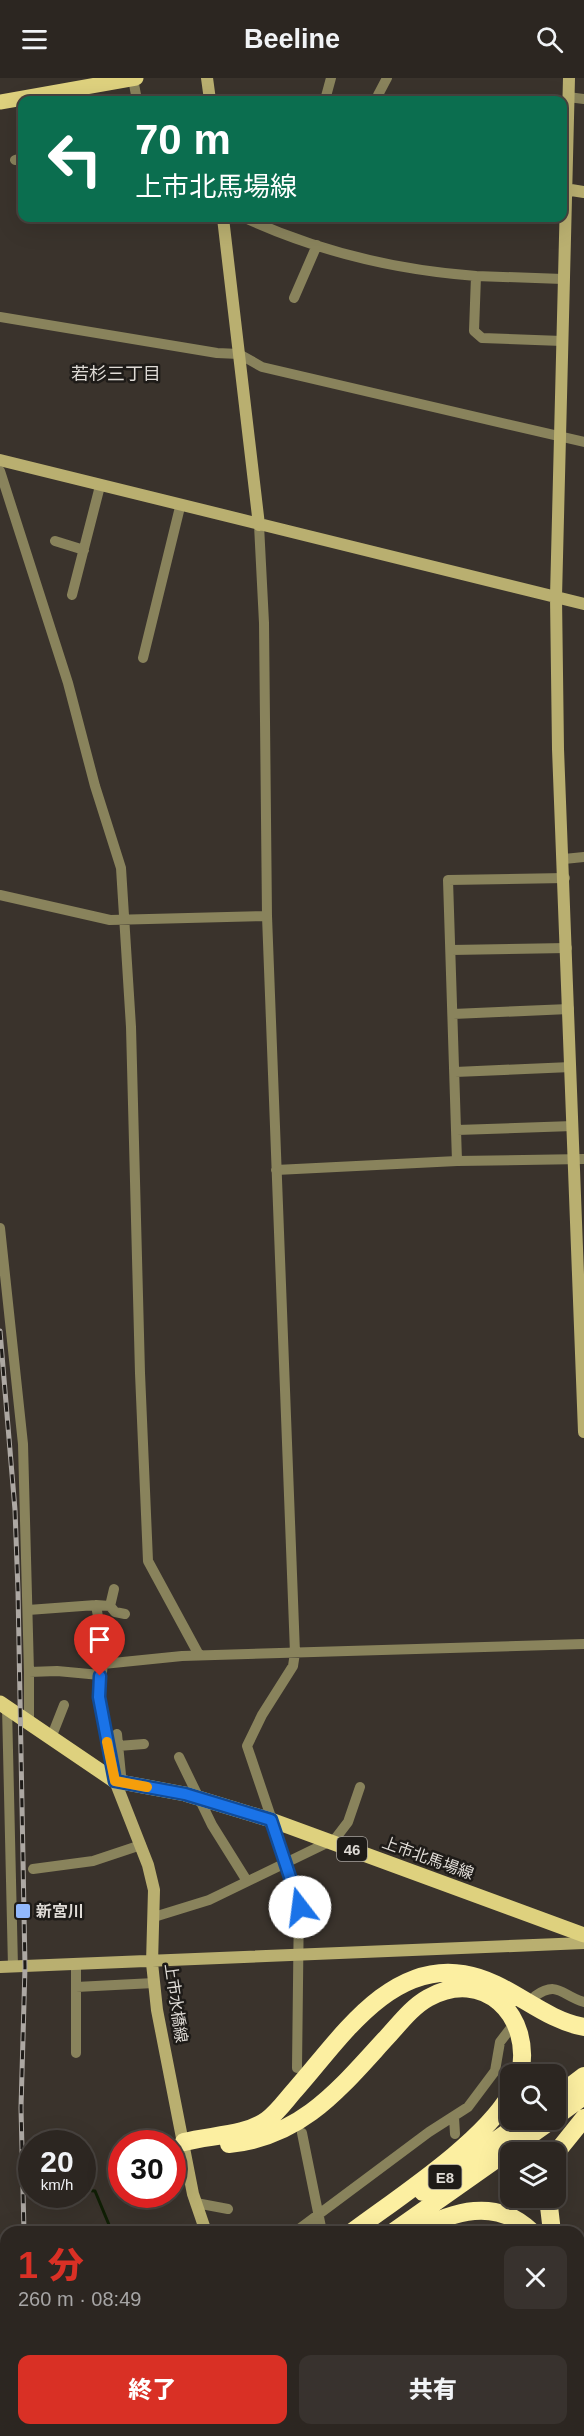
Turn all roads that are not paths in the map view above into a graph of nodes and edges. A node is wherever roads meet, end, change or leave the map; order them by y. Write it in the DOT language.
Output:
graph roads {
  1 [pos="135,78"];
  2 [pos="207,78"];
  3 [pos="331,78"];
  4 [pos="387,78"];
  5 [pos="569,78"];
  6 [pos="378,95"];
  7 [pos="51,96"];
  8 [pos="136,96"];
  9 [pos="209,96"];
  10 [pos="327,96"];
  11 [pos="568,97"];
  12 [pos="584,99"];
  13 [pos="18,100"];
  14 [pos="0,102"];
  15 [pos="567,120"];
  16 [pos="567,189"];
  17 [pos="584,192"];
  18 [pos="223,222"];
  19 [pos="254,222"];
  20 [pos="564,222"];
  21 [pos="317,245"];
  22 [pos="476,276"];
  23 [pos="563,279"];
  24 [pos="294,298"];
  25 [pos="0,317"];
  26 [pos="562,341"];
  27 [pos="239,354"];
  28 [pos="559,435"];
  29 [pos="584,442"];
  30 [pos="0,460"];
  31 [pos="0,471"];
  32 [pos="100,486"];
  33 [pos="180,507"];
  34 [pos="259,525"];
  35 [pos="55,541"];
  36 [pos="84,550"];
  37 [pos="72,595"];
  38 [pos="556,597"];
  39 [pos="584,604"];
  40 [pos="143,658"];
  41 [pos="584,858"];
  42 [pos="564,859"];
  43 [pos="565,878"];
  44 [pos="0,895"];
  45 [pos="267,916"];
  46 [pos="125,920"];
  47 [pos="567,948"];
  48 [pos="451,950"];
  49 [pos="569,1009"];
  50 [pos="453,1014"];
  51 [pos="571,1067"];
  52 [pos="455,1072"];
  53 [pos="573,1126"];
  54 [pos="457,1130"];
  55 [pos="579,1159"];
  56 [pos="457,1161"];
  57 [pos="276,1170"];
  58 [pos="0,1228"];
  59 [pos="584,1432"];
  60 [pos="114,1589"];
  61 [pos="96,1605"];
  62 [pos="110,1606"];
  63 [pos="28,1610"];
  64 [pos="125,1614"];
  65 [pos="584,1644"];
  66 [pos="295,1653"];
  67 [pos="199,1655"];
  68 [pos="103,1664"];
  69 [pos="29,1672"];
  70 [pos="100,1676"];
  71 [pos="3,1705"];
  72 [pos="64,1705"];
  73 [pos="29,1723"];
  74 [pos="51,1738"];
  75 [pos="144,1744"];
  76 [pos="179,1757"];
  77 [pos="115,1781"];
  78 [pos="360,1787"];
  79 [pos="198,1798"];
  80 [pos="271,1820"];
  81 [pos="328,1841"];
  82 [pos="141,1845"];
  83 [pos="287,1863"];
  84 [pos="33,1869"];
  85 [pos="248,1881"];
  86 [pos="154,1917"];
  87 [pos="584,1935"];
  88 [pos="584,1943"];
  89 [pos="300,1956"];
  90 [pos="152,1963"];
  91 [pos="76,1965"];
  92 [pos="6,1967"];
  93 [pos="154,1983"];
  94 [pos="76,1987"];
  95 [pos="535,1996"];
  96 [pos="584,2002"];
  97 [pos="584,2027"];
  98 [pos="510,2029"];
  99 [pos="76,2053"];
  100 [pos="521,2064"];
  101 [pos="297,2068"];
  102 [pos="584,2076"];
  103 [pos="566,2090"];
  104 [pos="584,2096"];
  105 [pos="500,2110"];
  106 [pos="566,2110"];
  107 [pos="454,2117"];
  108 [pos="584,2118"];
  109 [pos="182,2130"];
  110 [pos="511,2130"];
  111 [pos="538,2130"];
  112 [pos="302,2133"];
  113 [pos="455,2134"];
  114 [pos="186,2141"];
  115 [pos="186,2142"];
  116 [pos="565,2142"];
  117 [pos="186,2153"];
  118 [pos="195,2203"];
  119 [pos="549,2208"];
  120 [pos="228,2209"];
  121 [pos="318,2216"];
  122 [pos="204,2226"];
  123 [pos="304,2226"];
  124 [pos="320,2226"];
  125 [pos="360,2226"];
  126 [pos="373,2226"];
  127 [pos="402,2226"];
  128 [pos="426,2226"];
  129 [pos="524,2226"];
  130 [pos="551,2226"];
  1 -- 7 [label="main road"];
  1 -- 8 [label="street"];
  2 -- 9 [label="street"];
  3 -- 10 [label="street"];
  4 -- 6 [label="street"];
  5 -- 11 [label="street"];
  11 -- 12 [label="street"];
  11 -- 15 [label="street"];
  13 -- 14 [label="main road"];
  16 -- 17 [label="street"];
  18 -- 27 [label="street"];
  19 -- 21 [label="street"];
  20 -- 23 [label="street"];
  21 -- 22 [label="street"];
  21 -- 24 [label="street"];
  22 -- 23 [label="street"];
  22 -- 26 [label="street"];
  23 -- 26 [label="street"];
  25 -- 27 [label="street"];
  26 -- 28 [label="street"];
  27 -- 28 [label="street"];
  27 -- 34 [label="street"];
  28 -- 29 [label="street"];
  28 -- 38 [label="street"];
  30 -- 32 [label="street"];
  31 -- 46 [label="street"];
  32 -- 33 [label="street"];
  32 -- 36 [label="street"];
  33 -- 34 [label="street"];
  33 -- 40 [label="street"];
  34 -- 38 [label="street"];
  34 -- 45 [label="street"];
  35 -- 36 [label="street"];
  36 -- 37 [label="street"];
  38 -- 39 [label="street"];
  38 -- 42 [label="street"];
  41 -- 42 [label="street"];
  42 -- 43 [label="street"];
  43 -- 47 [label="street"];
  43 -- 48 [label="street"];
  44 -- 46 [label="street"];
  45 -- 46 [label="street"];
  45 -- 57 [label="street"];
  46 -- 67 [label="street"];
  47 -- 48 [label="street"];
  47 -- 49 [label="street"];
  48 -- 50 [label="street"];
  49 -- 50 [label="street"];
  49 -- 51 [label="street"];
  50 -- 52 [label="street"];
  51 -- 52 [label="street"];
  51 -- 53 [label="street"];
  52 -- 54 [label="street"];
  53 -- 54 [label="street"];
  53 -- 55 [label="street"];
  54 -- 56 [label="street"];
  55 -- 56 [label="street"];
  55 -- 59 [label="street"];
  56 -- 57 [label="street"];
  57 -- 66 [label="street"];
  58 -- 63 [label="street"];
  60 -- 62 [label="street"];
  61 -- 62 [label="street"];
  61 -- 63 [label="street"];
  61 -- 68 [label="street"];
  62 -- 64 [label="street"];
  63 -- 69 [label="street"];
  65 -- 66 [label="street"];
  66 -- 67 [label="street"];
  66 -- 80 [label="street"];
  67 -- 68 [label="street"];
  68 -- 70 [label="street"];
  69 -- 70 [label="street"];
  69 -- 73 [label="street"];
  70 -- 77 [label="street"];
  71 -- 73 [label="main road, 上市北馬場線 / 46"];
  71 -- 92 [label="street"];
  72 -- 74 [label="street"];
  73 -- 74 [label="main road, 上市北馬場線 / 46"];
  74 -- 77 [label="main road, 上市北馬場線 / 46"];
  75 -- 77 [label="street"];
  76 -- 79 [label="street"];
  77 -- 79 [label="main road, 上市北馬場線 / 46"];
  77 -- 82 [label="street, 上市水橋線"];
  78 -- 81 [label="street"];
  79 -- 80 [label="main road, 上市北馬場線 / 46"];
  79 -- 85 [label="street"];
  80 -- 81 [label="main road, 上市北馬場線 / 46"];
  80 -- 83 [label="street"];
  81 -- 83 [label="street"];
  81 -- 87 [label="main road, 上市北馬場線 / 46"];
  82 -- 84 [label="street"];
  82 -- 86 [label="street, 上市水橋線"];
  83 -- 85 [label="street"];
  83 -- 89 [label="street"];
  85 -- 86 [label="street"];
  86 -- 90 [label="street, 上市水橋線"];
  88 -- 89 [label="street"];
  89 -- 90 [label="street"];
  89 -- 101 [label="street"];
  90 -- 91 [label="street"];
  90 -- 93 [label="street, 上市水橋線"];
  91 -- 92 [label="street"];
  91 -- 94 [label="street"];
  93 -- 94 [label="street"];
  93 -- 109 [label="street, 上市水橋線"];
  94 -- 99 [label="street"];
  95 -- 96 [label="street"];
  97 -- 114 [label="highway"];
  98 -- 107 [label="street"];
  100 -- 115 [label="highway"];
  102 -- 103 [label="highway"];
  104 -- 106 [label="highway, E8"];
  105 -- 125 [label="highway"];
  107 -- 113 [label="street"];
  107 -- 121 [label="street"];
  108 -- 116 [label="highway"];
  110 -- 126 [label="highway, E8"];
  111 -- 127 [label="highway, E8"];
  112 -- 121 [label="street"];
  117 -- 118 [label="street, 上市水橋線"];
  118 -- 120 [label="street"];
  118 -- 122 [label="street, 上市水橋線"];
  119 -- 130 [label="highway"];
  121 -- 123 [label="street"];
  121 -- 124 [label="street"];
  128 -- 129 [label="highway"];
}
